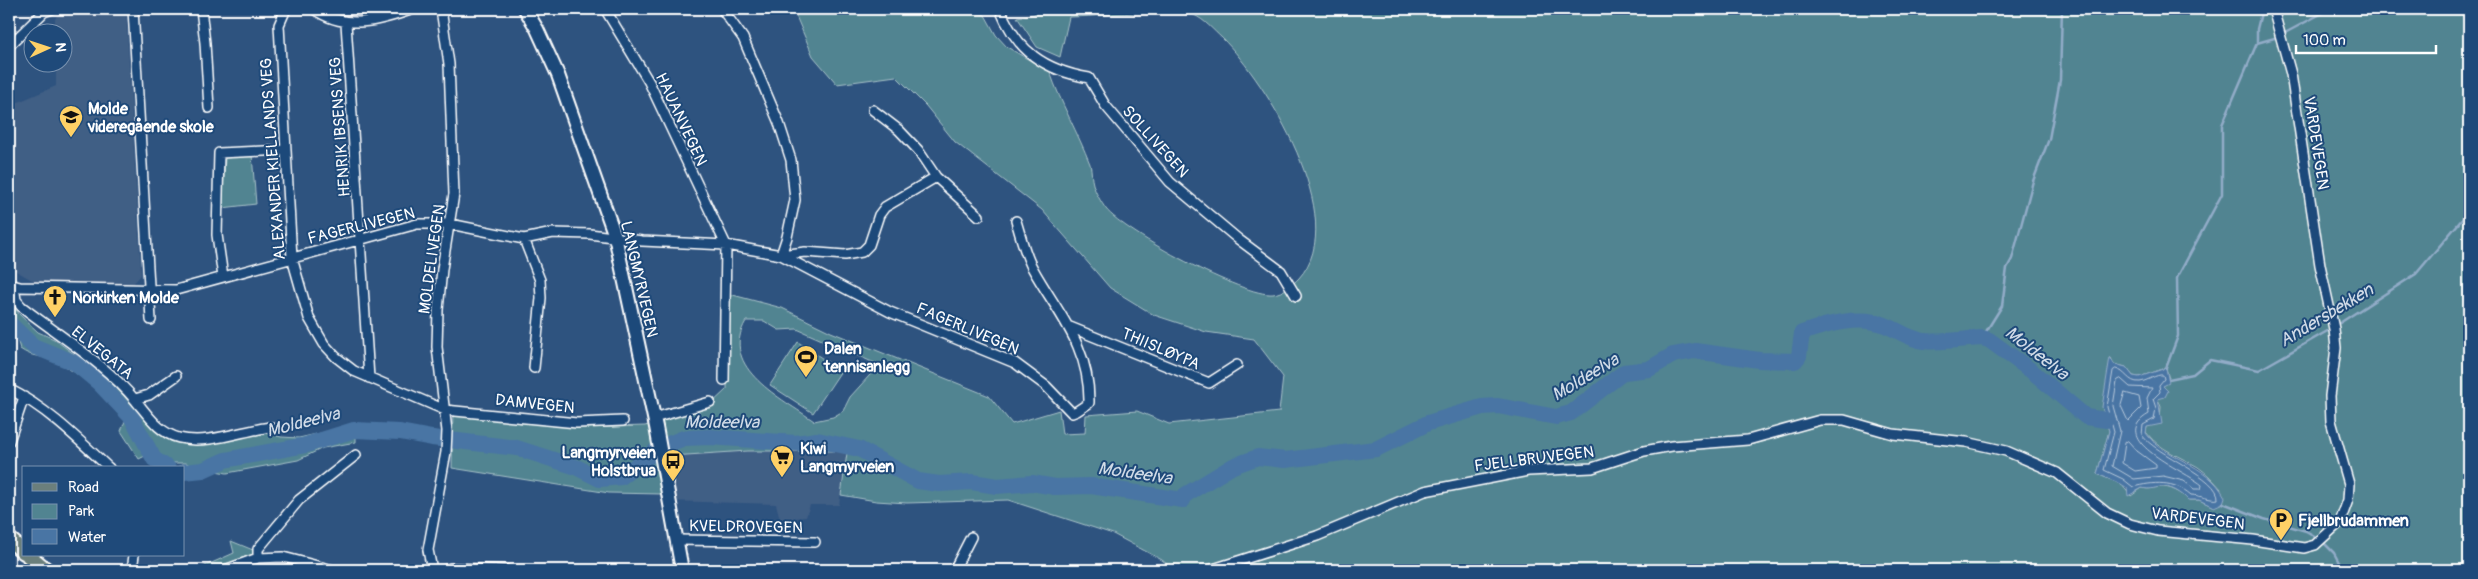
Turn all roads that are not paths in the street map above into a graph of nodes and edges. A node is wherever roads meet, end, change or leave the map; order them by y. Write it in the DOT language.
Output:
graph roads {
  1 [pos="133,9"];
  2 [pos="201,9"];
  3 [pos="286,9"];
  4 [pos="314,9"];
  5 [pos="413,9"];
  6 [pos="441,9"];
  7 [pos="525,9"];
  8 [pos="605,9"];
  9 [pos="722,9"];
  10 [pos="1000,9"];
  11 [pos="2273,9"];
  12 [pos="46,10"];
  13 [pos="346,23"];
  14 [pos="9,46"];
  15 [pos="209,108"];
  16 [pos="873,110"];
  17 [pos="286,150"];
  18 [pos="936,177"];
  19 [pos="979,216"];
  20 [pos="1016,221"];
  21 [pos="450,224"];
  22 [pos="615,236"];
  23 [pos="362,239"];
  24 [pos="524,240"];
  25 [pos="726,245"];
  26 [pos="781,255"];
  27 [pos="292,258"];
  28 [pos="223,277"];
  29 [pos="11,285"];
  30 [pos="149,291"];
  31 [pos="1296,296"];
  32 [pos="150,320"];
  33 [pos="1070,327"];
  34 [pos="1237,365"];
  35 [pos="534,368"];
  36 [pos="176,376"];
  37 [pos="369,378"];
  38 [pos="724,380"];
  39 [pos="9,389"];
  40 [pos="24,397"];
  41 [pos="135,399"];
  42 [pos="710,402"];
  43 [pos="445,410"];
  44 [pos="623,421"];
  45 [pos="655,422"];
  46 [pos="270,427"];
  47 [pos="9,440"];
  48 [pos="1930,440"];
  49 [pos="356,454"];
  50 [pos="107,466"];
  51 [pos="971,537"];
  52 [pos="9,539"];
  53 [pos="676,540"];
  54 [pos="815,542"];
  55 [pos="22,550"];
  56 [pos="29,556"];
  57 [pos="134,556"];
  58 [pos="258,558"];
  59 [pos="473,569"];
  60 [pos="46,570"];
  61 [pos="132,570"];
  62 [pos="225,570"];
  63 [pos="333,570"];
  64 [pos="432,570"];
  65 [pos="445,570"];
  66 [pos="506,570"];
  67 [pos="682,570"];
  68 [pos="954,570"];
  69 [pos="1210,570"];
  1 -- 30 [label="street"];
  2 -- 15 [label="street"];
  3 -- 17 [label="street, ALEXANDER KIELLANDS VEG"];
  4 -- 13 [label="street"];
  5 -- 13 [label="street"];
  6 -- 21 [label="street, MOLDELIVEGEN"];
  7 -- 22 [label="main road, LANGMYRVEGEN"];
  8 -- 25 [label="street, HAUANVEGEN"];
  9 -- 26 [label="street"];
  10 -- 31 [label="street, SOLLIVEGEN"];
  11 -- 48 [label="street, VARDEVEGEN"];
  12 -- 14 [label="street"];
  13 -- 23 [label="street, HENRIK IBSENS VEG"];
  16 -- 18 [label="street"];
  17 -- 27 [label="street, ALEXANDER KIELLANDS VEG"];
  17 -- 28 [label="street"];
  18 -- 19 [label="street"];
  18 -- 26 [label="street"];
  20 -- 33 [label="street, FAGERLIVEGEN"];
  21 -- 23 [label="street, FAGERLIVEGEN"];
  21 -- 24 [label="street, FAGERLIVEGEN"];
  21 -- 43 [label="street, MOLDELIVEGEN"];
  22 -- 24 [label="street, FAGERLIVEGEN"];
  22 -- 25 [label="street, FAGERLIVEGEN"];
  22 -- 45 [label="main road, LANGMYRVEGEN"];
  23 -- 27 [label="street, FAGERLIVEGEN"];
  23 -- 37 [label="street, HENRIK IBSENS VEG"];
  24 -- 35 [label="street"];
  25 -- 26 [label="street, FAGERLIVEGEN"];
  25 -- 38 [label="street"];
  26 -- 33 [label="street, FAGERLIVEGEN"];
  27 -- 28 [label="street, FAGERLIVEGEN"];
  27 -- 37 [label="street, ALEXANDER KIELLANDS VEG"];
  28 -- 30 [label="street, FAGERLIVEGEN"];
  29 -- 30 [label="street, FAGERLIVEGEN"];
  29 -- 41 [label="street, ELVEGATA"];
  30 -- 32 [label="street"];
  33 -- 34 [label="street, THIISLØYPA"];
  36 -- 41 [label="street, ELVEGATA"];
  37 -- 43 [label="street, ALEXANDER KIELLANDS VEG"];
  39 -- 40 [label="street"];
  40 -- 47 [label="street"];
  40 -- 50 [label="street"];
  41 -- 46 [label="street, ELVEGATA"];
  42 -- 45 [label="street"];
  43 -- 44 [label="street, DAMVEGEN"];
  43 -- 64 [label="street, MOLDELIVEGEN"];
  45 -- 53 [label="main road, LANGMYRVEGEN"];
  48 -- 69 [label="street, FJELLBRUVEGEN"];
  49 -- 58 [label="street"];
  51 -- 68 [label="street"];
  52 -- 55 [label="main road"];
  53 -- 54 [label="street, KVELDROVEGEN"];
  53 -- 67 [label="main road, LANGMYRVEGEN"];
  56 -- 60 [label="main road"];
  57 -- 61 [label="street"];
  58 -- 62 [label="street"];
  58 -- 63 [label="street"];
  59 -- 65 [label="street"];
  59 -- 66 [label="street"];
}
